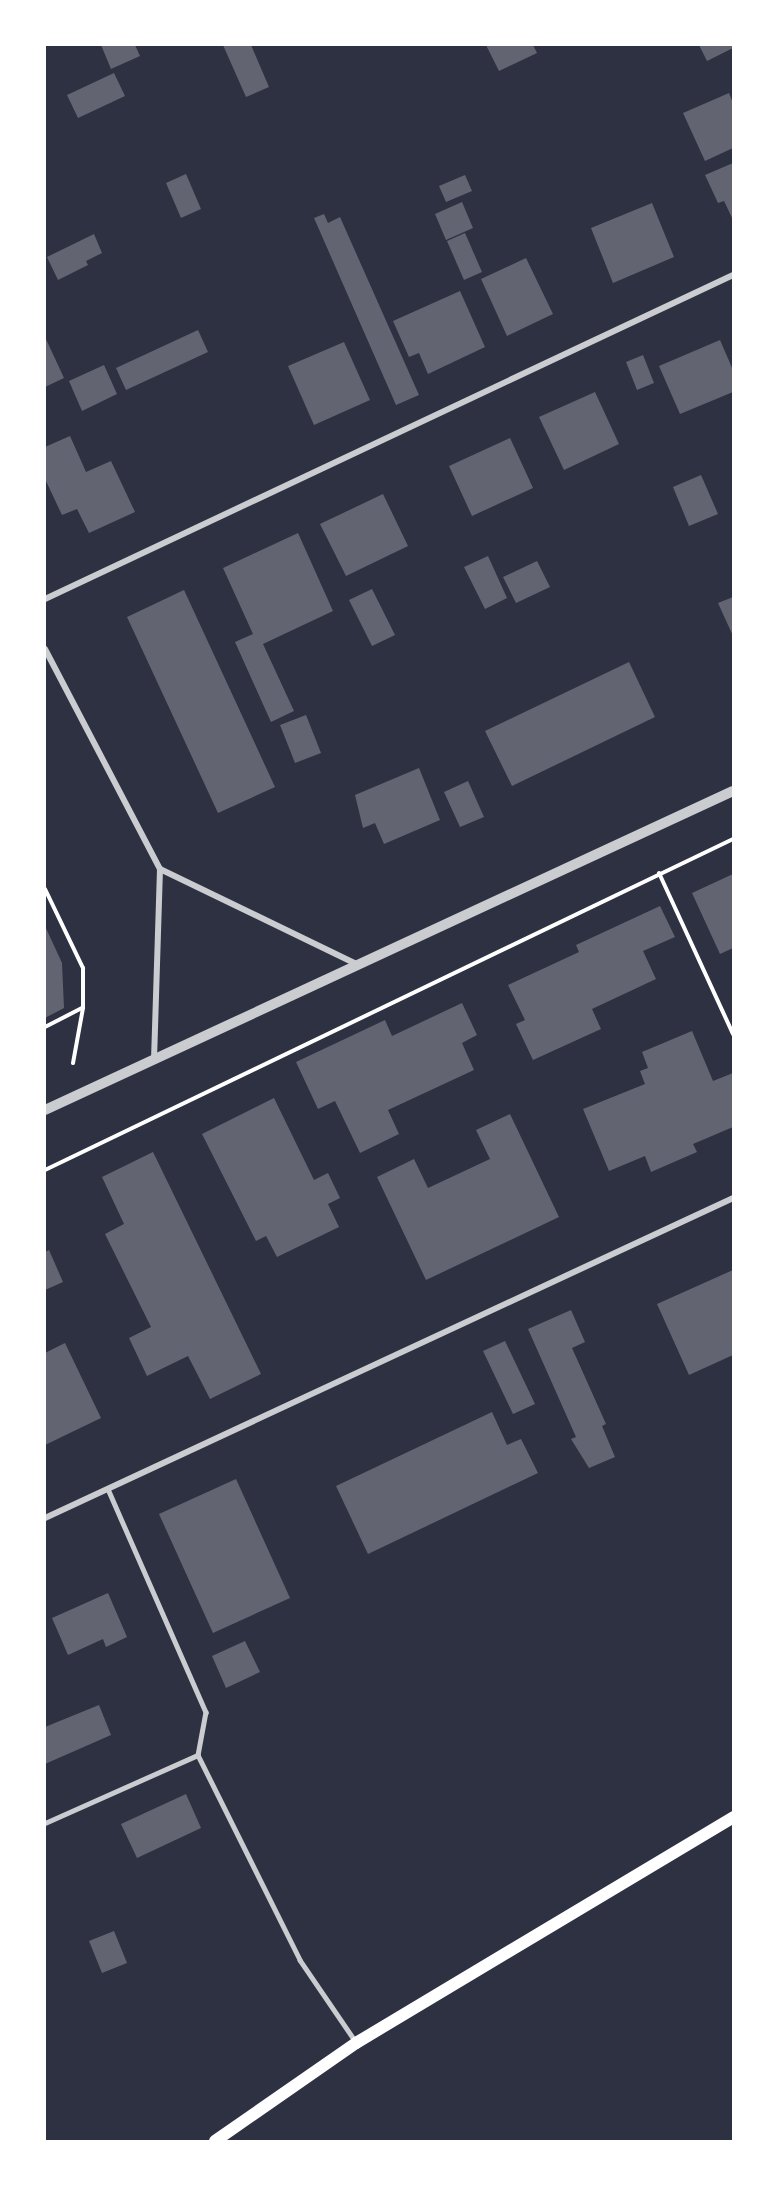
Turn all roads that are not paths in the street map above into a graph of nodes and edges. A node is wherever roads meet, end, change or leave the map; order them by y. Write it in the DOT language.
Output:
graph roads {
  1 [pos="733,275"];
  2 [pos="45,599"];
  3 [pos="45,649"];
  4 [pos="733,791"];
  5 [pos="160,868"];
  6 [pos="359,965"];
  7 [pos="154,1060"];
  8 [pos="45,1110"];
  9 [pos="733,1198"];
  10 [pos="108,1490"];
  11 [pos="45,1518"];
  12 [pos="198,1755"];
  13 [pos="733,1817"];
  14 [pos="45,1823"];
  15 [pos="356,2043"];
  16 [pos="215,2141"];
  1 -- 2 [label="street"];
  3 -- 5 [label="street"];
  4 -- 6 [label="street"];
  5 -- 6 [label="street"];
  5 -- 7 [label="street"];
  6 -- 7 [label="street"];
  7 -- 8 [label="street"];
  9 -- 10 [label="street"];
  10 -- 11 [label="street"];
  10 -- 12 [label="lane"];
  12 -- 14 [label="lane"];
  12 -- 15 [label="lane"];
  13 -- 15 [label="main road"];
  15 -- 16 [label="main road"];
}
